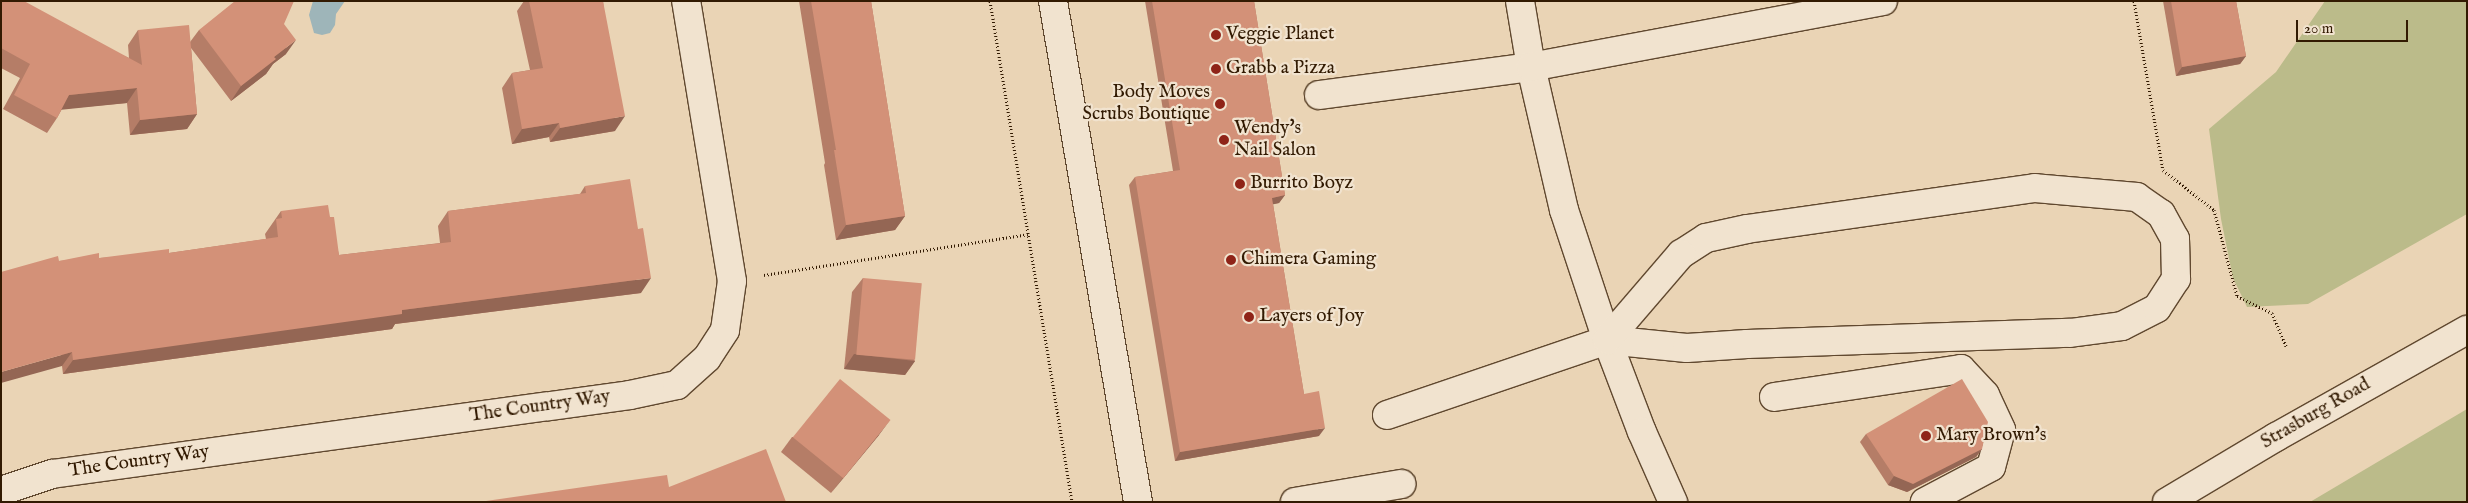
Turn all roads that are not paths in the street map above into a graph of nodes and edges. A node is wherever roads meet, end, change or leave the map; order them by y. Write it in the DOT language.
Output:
graph roads {
  1 [pos="686,1"];
  2 [pos="1053,1"];
  3 [pos="1520,1"];
  4 [pos="1883,1"];
  5 [pos="1531,67"];
  6 [pos="1319,96"];
  7 [pos="2467,330"];
  8 [pos="1607,340"];
  9 [pos="1774,397"];
  10 [pos="1386,415"];
  11 [pos="1401,484"];
  12 [pos="1,491"];
  13 [pos="1138,502"];
  14 [pos="1294,502"];
  15 [pos="1673,502"];
  16 [pos="1925,502"];
  17 [pos="2167,502"];
  1 -- 12 [label="street, The Country Way"];
  2 -- 13 [label="street"];
  3 -- 5 [label="street"];
  4 -- 5 [label="street"];
  5 -- 6 [label="street"];
  5 -- 8 [label="street"];
  7 -- 17 [label="street, Strasburg Road"];
  8 -- 8 [label="street"];
  8 -- 10 [label="street"];
  8 -- 15 [label="street"];
  9 -- 16 [label="street"];
  11 -- 14 [label="street"];
}
